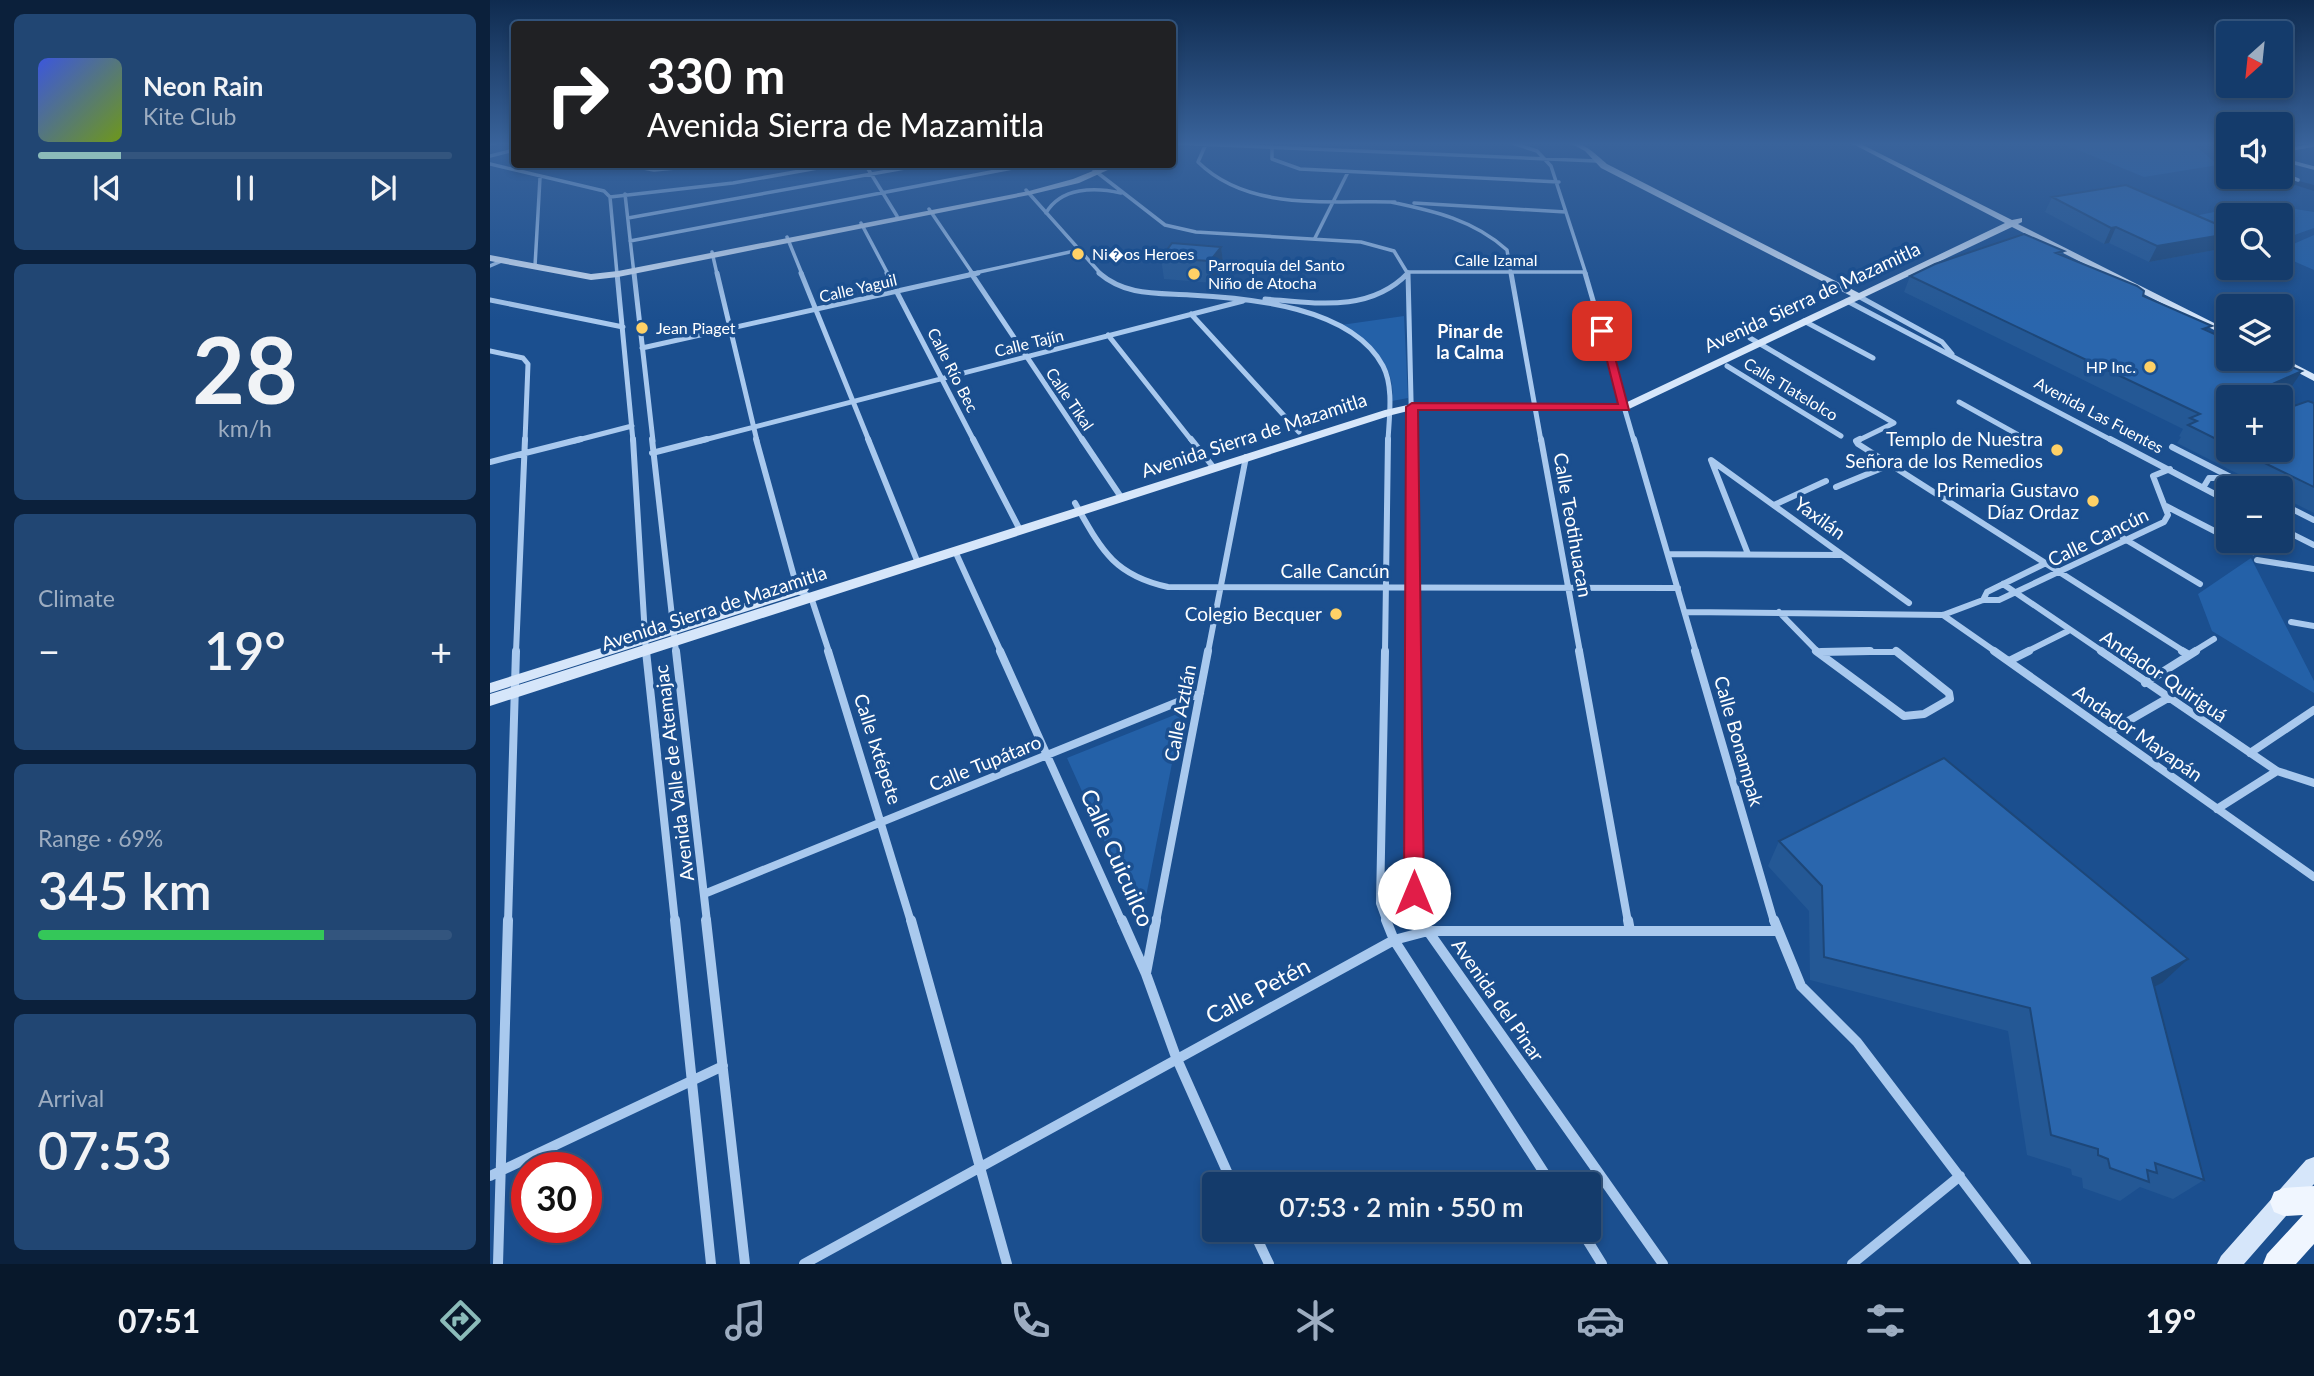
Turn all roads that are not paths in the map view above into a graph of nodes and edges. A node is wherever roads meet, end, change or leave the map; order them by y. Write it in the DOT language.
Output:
graph roads {
  1 [pos="538,202"];
  2 [pos="611,202"];
  3 [pos="626,202"];
  4 [pos="717,202"];
  5 [pos="841,202"];
  6 [pos="889,202"];
  7 [pos="976,202"];
  8 [pos="1036,202"];
  9 [pos="1053,202"];
  10 [pos="1134,202"];
  11 [pos="1333,202"];
  12 [pos="1391,202"];
  13 [pos="1564,202"];
  14 [pos="1665,202"];
  15 [pos="1673,202"];
  16 [pos="1976,202"];
  17 [pos="1979,202"];
  18 [pos="930,211"];
  19 [pos="1566,212"];
  20 [pos="1046,213"];
  21 [pos="897,216"];
  22 [pos="628,218"];
  23 [pos="2011,219"];
  24 [pos="862,224"];
  25 [pos="1315,238"];
  26 [pos="788,239"];
  27 [pos="630,241"];
  28 [pos="1079,250"];
  29 [pos="490,252"];
  30 [pos="713,254"];
  31 [pos="490,258"];
  32 [pos="504,260"];
  33 [pos="534,263"];
  34 [pos="490,266"];
  35 [pos="633,269"];
  36 [pos="618,272"];
  37 [pos="1408,272"];
  38 [pos="1511,272"];
  39 [pos="1583,272"];
  40 [pos="972,274"];
  41 [pos="897,291"];
  42 [pos="1849,297"];
  43 [pos="1250,299"];
  44 [pos="490,300"];
  45 [pos="816,309"];
  46 [pos="1191,314"];
  47 [pos="2216,319"];
  48 [pos="1804,321"];
  49 [pos="623,327"];
  50 [pos="2216,328"];
  51 [pos="729,329"];
  52 [pos="1108,335"];
  53 [pos="1754,340"];
  54 [pos="642,348"];
  55 [pos="490,351"];
  56 [pos="1027,356"];
  57 [pos="1955,357"];
  58 [pos="1873,358"];
  59 [pos="2293,358"];
  60 [pos="1727,366"];
  61 [pos="2293,367"];
  62 [pos="2314,369"];
  63 [pos="942,378"];
  64 [pos="2314,378"];
  65 [pos="853,401"];
  66 [pos="1959,402"];
  67 [pos="1412,403"];
  68 [pos="1534,403"];
  69 [pos="1623,403"];
  70 [pos="1389,408"];
  71 [pos="632,426"];
  72 [pos="752,427"];
  73 [pos="1299,432"];
  74 [pos="1841,436"];
  75 [pos="2022,437"];
  76 [pos="2172,447"];
  77 [pos="523,453"];
  78 [pos="652,453"];
  79 [pos="1246,457"];
  80 [pos="490,461"];
  81 [pos="1212,464"];
  82 [pos="1892,464"];
  83 [pos="2169,469"];
  84 [pos="2227,476"];
  85 [pos="2216,478"];
  86 [pos="1826,481"];
  87 [pos="1836,488"];
  88 [pos="2203,488"];
  89 [pos="1119,494"];
  90 [pos="2216,494"];
  91 [pos="1774,505"];
  92 [pos="2166,506"];
  93 [pos="1077,507"];
  94 [pos="2293,510"];
  95 [pos="2314,520"];
  96 [pos="1018,526"];
  97 [pos="2216,533"];
  98 [pos="2293,534"];
  99 [pos="2123,538"];
  100 [pos="2312,542"];
  101 [pos="956,551"];
  102 [pos="1668,554"];
  103 [pos="1748,554"];
  104 [pos="1843,555"];
  105 [pos="916,558"];
  106 [pos="2257,560"];
  107 [pos="2046,562"];
  108 [pos="2314,569"];
  109 [pos="2062,573"];
  110 [pos="2003,584"];
  111 [pos="2200,584"];
  112 [pos="1221,586"];
  113 [pos="1388,587"];
  114 [pos="1413,587"];
  115 [pos="1568,588"];
  116 [pos="1678,588"];
  117 [pos="798,591"];
  118 [pos="2017,594"];
  119 [pos="811,597"];
  120 [pos="1983,600"];
  121 [pos="1909,603"];
  122 [pos="1686,612"];
  123 [pos="1779,612"];
  124 [pos="1944,615"];
  125 [pos="2291,622"];
  126 [pos="2314,626"];
  127 [pos="2068,631"];
  128 [pos="674,635"];
  129 [pos="2214,639"];
  130 [pos="647,644"];
  131 [pos="1821,652"];
  132 [pos="2189,655"];
  133 [pos="2009,661"];
  134 [pos="2145,683"];
  135 [pos="515,686"];
  136 [pos="490,688"];
  137 [pos="1200,693"];
  138 [pos="2168,698"];
  139 [pos="490,700"];
  140 [pos="2314,710"];
  141 [pos="2109,732"];
  142 [pos="2250,753"];
  143 [pos="1047,755"];
  144 [pos="2277,771"];
  145 [pos="2314,783"];
  146 [pos="2217,809"];
  147 [pos="883,821"];
  148 [pos="2314,877"];
  149 [pos="704,894"];
  150 [pos="1428,931"];
  151 [pos="1630,931"];
  152 [pos="1777,931"];
  153 [pos="1394,940"];
  154 [pos="1146,974"];
  155 [pos="1176,1057"];
  156 [pos="723,1066"];
  157 [pos="694,1080"];
  158 [pos="980,1167"];
  159 [pos="2314,1168"];
  160 [pos="502,1171"];
  161 [pos="1227,1172"];
  162 [pos="1544,1172"];
  163 [pos="490,1176"];
  164 [pos="1959,1177"];
  165 [pos="2314,1200"];
  166 [pos="2284,1202"];
  167 [pos="2314,1223"];
  168 [pos="1259,1242"];
  169 [pos="1588,1242"];
  170 [pos="499,1264"];
  171 [pos="711,1264"];
  172 [pos="745,1264"];
  173 [pos="804,1264"];
  174 [pos="1007,1264"];
  175 [pos="1269,1264"];
  176 [pos="1602,1264"];
  177 [pos="1663,1264"];
  178 [pos="1852,1264"];
  179 [pos="2026,1264"];
  180 [pos="2229,1264"];
  181 [pos="2277,1264"];
  1 -- 33 [label="street"];
  2 -- 36 [label="street, Avenida Valle de Atemajac"];
  3 -- 22 [label="street, Avenida Valle de Atemajac"];
  4 -- 22 [label="street"];
  5 -- 27 [label="street"];
  6 -- 21 [label="street"];
  7 -- 18 [label="street"];
  8 -- 20 [label="street"];
  9 -- 20 [label="street"];
  10 -- 25 [label="street"];
  11 -- 25 [label="street"];
  12 -- 19 [label="street"];
  12 -- 38 [label="street, Calle Teotihuacan"];
  13 -- 19 [label="street, Calle Bonampak"];
  14 -- 42 [label="street, Avenida Las Fuentes"];
  15 -- 42 [label="street, Avenida Las Fuentes"];
  16 -- 23 [label="street"];
  17 -- 23 [label="street"];
  18 -- 21 [label="street"];
  18 -- 24 [label="street"];
  18 -- 40 [label="street, Calle Tikal"];
  19 -- 39 [label="street, Calle Bonampak"];
  20 -- 28 [label="street"];
  21 -- 24 [label="street"];
  22 -- 27 [label="street, Avenida Valle de Atemajac"];
  23 -- 42 [label="street, Avenida Sierra de Mazamitla"];
  23 -- 47 [label="street"];
  23 -- 50 [label="street"];
  24 -- 26 [label="street"];
  24 -- 41 [label="street, Calle Río Bec"];
  25 -- 37 [label="street"];
  26 -- 30 [label="street"];
  26 -- 45 [label="street"];
  27 -- 35 [label="street, Avenida Valle de Atemajac"];
  28 -- 40 [label="street, Calle Yaguil"];
  28 -- 43 [label="street"];
  29 -- 33 [label="street"];
  30 -- 35 [label="street"];
  30 -- 51 [label="street"];
  31 -- 32 [label="street"];
  32 -- 33 [label="street"];
  32 -- 34 [label="street"];
  33 -- 36 [label="street"];
  35 -- 36 [label="street"];
  35 -- 54 [label="street, Avenida Valle de Atemajac"];
  36 -- 49 [label="street, Avenida Valle de Atemajac"];
  37 -- 38 [label="street, Calle Izamal"];
  37 -- 43 [label="street, Calle Tajín"];
  37 -- 67 [label="street, Avenida del Pinar"];
  38 -- 39 [label="street, Calle Izamal"];
  38 -- 68 [label="street, Calle Teotihuacan"];
  39 -- 69 [label="street, Calle Bonampak"];
  40 -- 41 [label="street, Calle Yaguil"];
  40 -- 56 [label="street, Calle Tikal"];
  41 -- 45 [label="street, Calle Yaguil"];
  41 -- 63 [label="street, Calle Río Bec"];
  42 -- 48 [label="street, Avenida Sierra de Mazamitla"];
  42 -- 53 [label="street, Avenida Sierra de Mazamitla"];
  42 -- 57 [label="street, Avenida Las Fuentes"];
  42 -- 57 [label="street, Avenida Las Fuentes"];
  43 -- 46 [label="street, Calle Tajín"];
  43 -- 70 [label="street"];
  44 -- 49 [label="street"];
  45 -- 51 [label="street, Calle Yaguil"];
  45 -- 65 [label="street"];
  46 -- 52 [label="street, Calle Tajín"];
  46 -- 73 [label="street"];
  48 -- 53 [label="street, Avenida Sierra de Mazamitla"];
  48 -- 58 [label="street"];
  49 -- 71 [label="street, Avenida Valle de Atemajac"];
  51 -- 54 [label="street, Calle Yaguil"];
  51 -- 72 [label="street"];
  52 -- 56 [label="street, Calle Tajín"];
  52 -- 81 [label="street"];
  53 -- 69 [label="street, Avenida Sierra de Mazamitla"];
  53 -- 82 [label="street, Calle Tlatelolco"];
  54 -- 78 [label="street, Avenida Valle de Atemajac"];
  55 -- 77 [label="street"];
  56 -- 63 [label="street, Calle Tajín"];
  56 -- 89 [label="street, Calle Tikal"];
  57 -- 83 [label="street, Avenida Las Fuentes"];
  59 -- 62 [label="street"];
  60 -- 74 [label="street, Calle Tlatelolco"];
  61 -- 64 [label="street"];
  63 -- 65 [label="street, Calle Tajín"];
  63 -- 96 [label="street, Calle Río Bec"];
  65 -- 72 [label="street, Calle Tajín"];
  65 -- 105 [label="street"];
  66 -- 75 [label="street"];
  67 -- 68 [label="street, Avenida Sierra de Mazamitla"];
  67 -- 70 [label="street, Avenida Sierra de Mazamitla"];
  67 -- 114 [label="street, Avenida del Pinar"];
  68 -- 69 [label="street, Avenida Sierra de Mazamitla"];
  68 -- 115 [label="street, Calle Teotihuacan"];
  69 -- 102 [label="street, Calle Bonampak"];
  70 -- 73 [label="street, Avenida Sierra de Mazamitla"];
  70 -- 79 [label="street, Avenida Sierra de Mazamitla"];
  70 -- 113 [label="street"];
  71 -- 77 [label="street"];
  71 -- 130 [label="street, Avenida Valle de Atemajac"];
  72 -- 78 [label="street, Calle Tajín"];
  72 -- 117 [label="street"];
  73 -- 81 [label="street, Avenida Sierra de Mazamitla"];
  76 -- 84 [label="street, Avenida Las Fuentes"];
  77 -- 80 [label="street"];
  77 -- 135 [label="street"];
  78 -- 128 [label="street, Avenida Valle de Atemajac"];
  79 -- 81 [label="street, Avenida Sierra de Mazamitla"];
  79 -- 112 [label="street, Calle Aztlán"];
  81 -- 89 [label="street, Avenida Sierra de Mazamitla"];
  82 -- 87 [label="street"];
  82 -- 107 [label="street, Calle Tlatelolco"];
  83 -- 88 [label="street, Avenida Las Fuentes"];
  83 -- 92 [label="street, Calle Cancún"];
  85 -- 88 [label="street"];
  86 -- 91 [label="street"];
  88 -- 90 [label="street, Avenida Las Fuentes"];
  89 -- 93 [label="street, Avenida Sierra de Mazamitla"];
  91 -- 103 [label="street, Yaxilán"];
  91 -- 104 [label="street, Yaxilán"];
  92 -- 97 [label="street"];
  92 -- 99 [label="street, Calle Cancún"];
  93 -- 96 [label="street, Avenida Sierra de Mazamitla"];
  93 -- 112 [label="street, Calle Cancún"];
  94 -- 95 [label="street"];
  96 -- 101 [label="street, Avenida Sierra de Mazamitla"];
  96 -- 105 [label="street, Avenida Sierra de Mazamitla"];
  98 -- 100 [label="street"];
  99 -- 109 [label="street, Calle Cancún"];
  99 -- 111 [label="street"];
  101 -- 105 [label="street, Avenida Sierra de Mazamitla"];
  101 -- 143 [label="street, Calle Cuicuilco"];
  102 -- 103 [label="street"];
  102 -- 116 [label="street, Calle Bonampak"];
  103 -- 104 [label="street"];
  104 -- 121 [label="street, Yaxilán"];
  105 -- 117 [label="street, Avenida Sierra de Mazamitla"];
  105 -- 119 [label="street, Avenida Sierra de Mazamitla"];
  106 -- 108 [label="street"];
  107 -- 109 [label="street, Calle Tlatelolco"];
  107 -- 110 [label="street, Calle Cancún"];
  109 -- 118 [label="street, Calle Cancún"];
  109 -- 132 [label="street, Calle Tlatelolco"];
  110 -- 118 [label="street, Andador Quiriguá"];
  110 -- 120 [label="street, Calle Cancún"];
  112 -- 113 [label="street, Calle Cancún"];
  112 -- 137 [label="street, Calle Aztlán"];
  113 -- 114 [label="street, Calle Cancún"];
  113 -- 153 [label="street"];
  114 -- 115 [label="street, Calle Cancún"];
  114 -- 150 [label="street, Avenida del Pinar"];
  115 -- 116 [label="street, Calle Cancún"];
  115 -- 151 [label="street, Calle Teotihuacan"];
  116 -- 122 [label="street, Calle Bonampak"];
  117 -- 119 [label="street"];
  117 -- 128 [label="street, Avenida Sierra de Mazamitla"];
  118 -- 120 [label="street, Calle Cancún"];
  118 -- 127 [label="street, Andador Quiriguá"];
  119 -- 128 [label="street, Avenida Sierra de Mazamitla"];
  119 -- 147 [label="street, Calle Ixtépete"];
  120 -- 124 [label="street, Calle Cancún"];
  122 -- 123 [label="street, Calle Cancún"];
  122 -- 152 [label="street, Calle Bonampak"];
  123 -- 124 [label="street, Calle Cancún"];
  123 -- 131 [label="street"];
  124 -- 133 [label="street, Andador Mayapán"];
  125 -- 126 [label="street"];
  127 -- 133 [label="street"];
  127 -- 134 [label="street, Andador Quiriguá"];
  128 -- 130 [label="street, Avenida Sierra de Mazamitla"];
  128 -- 149 [label="street, Avenida Valle de Atemajac"];
  129 -- 132 [label="street"];
  130 -- 135 [label="street, Avenida Sierra de Mazamitla"];
  130 -- 157 [label="street, Avenida Valle de Atemajac"];
  131 -- 131 [label="street"];
  132 -- 134 [label="street"];
  133 -- 141 [label="street, Andador Mayapán"];
  134 -- 138 [label="street, Andador Quiriguá"];
  135 -- 136 [label="street, Avenida Sierra de Mazamitla"];
  135 -- 139 [label="street, Avenida Sierra de Mazamitla"];
  135 -- 160 [label="street"];
  137 -- 143 [label="street, Calle Tupátaro"];
  137 -- 154 [label="street, Calle Aztlán"];
  138 -- 141 [label="street"];
  138 -- 142 [label="street, Andador Quiriguá"];
  140 -- 142 [label="street"];
  141 -- 146 [label="street, Andador Mayapán"];
  142 -- 144 [label="street, Andador Quiriguá"];
  143 -- 147 [label="street, Calle Tupátaro"];
  143 -- 154 [label="street, Calle Cuicuilco"];
  144 -- 145 [label="street, Andador Quiriguá"];
  144 -- 146 [label="street"];
  146 -- 148 [label="street, Andador Mayapán"];
  147 -- 149 [label="street, Calle Tupátaro"];
  147 -- 158 [label="street, Calle Ixtépete"];
  149 -- 156 [label="street, Avenida Valle de Atemajac"];
  150 -- 151 [label="street, Calle Petén"];
  150 -- 153 [label="street, Calle Petén"];
  150 -- 177 [label="street, Avenida del Pinar"];
  151 -- 152 [label="street, Calle Petén"];
  152 -- 164 [label="street, Calle Bonampak"];
  153 -- 155 [label="street, Calle Petén"];
  153 -- 162 [label="street"];
  154 -- 155 [label="street, Calle Cuicuilco"];
  155 -- 158 [label="street, Calle Petén"];
  155 -- 161 [label="street, Calle Cuicuilco"];
  156 -- 157 [label="street"];
  156 -- 172 [label="street, Avenida Valle de Atemajac"];
  157 -- 160 [label="street"];
  157 -- 171 [label="street, Avenida Valle de Atemajac"];
  158 -- 173 [label="street, Calle Petén"];
  158 -- 174 [label="street, Calle Ixtépete"];
  159 -- 166 [label="street"];
  160 -- 163 [label="street"];
  160 -- 170 [label="street"];
  164 -- 178 [label="street"];
  164 -- 179 [label="street, Calle Bonampak"];
  165 -- 166 [label="main road"];
  166 -- 180 [label="street"];
  167 -- 181 [label="main road"];
  168 -- 175 [label="street"];
  169 -- 176 [label="street"];
}
